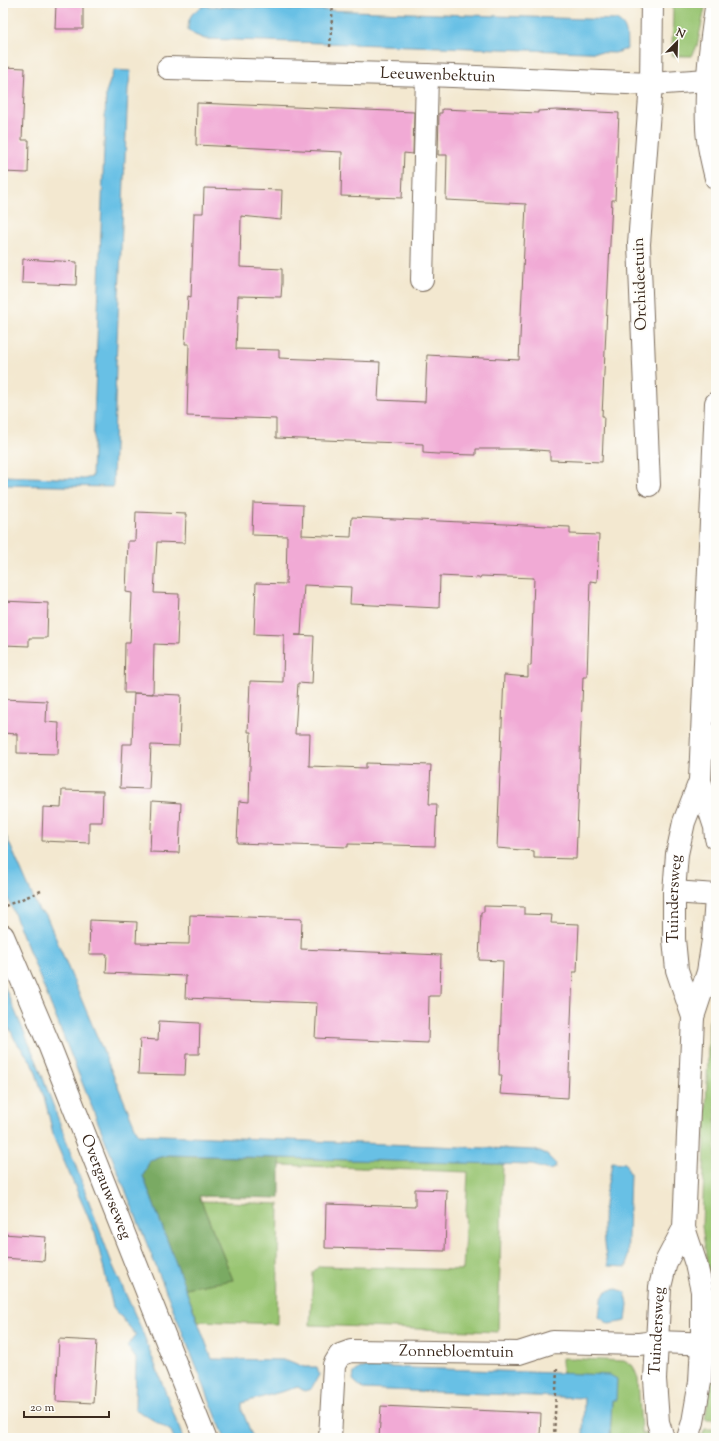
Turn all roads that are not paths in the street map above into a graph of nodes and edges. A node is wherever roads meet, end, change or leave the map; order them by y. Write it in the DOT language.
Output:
graph roads {
  1 [pos="652,3"];
  2 [pos="716,8"];
  3 [pos="168,68"];
  4 [pos="427,75"];
  5 [pos="711,81"];
  6 [pos="651,84"];
  7 [pos="716,178"];
  8 [pos="422,280"];
  9 [pos="716,403"];
  10 [pos="649,485"];
  11 [pos="700,781"];
  12 [pos="716,838"];
  13 [pos="674,892"];
  14 [pos="716,895"];
  15 [pos="716,898"];
  16 [pos="3,936"];
  17 [pos="693,1017"];
  18 [pos="684,1228"];
  19 [pos="656,1342"];
  20 [pos="709,1344"];
  21 [pos="205,1438"];
  22 [pos="330,1438"];
  23 [pos="663,1438"];
  24 [pos="688,1438"];
  1 -- 6 [label="street, Orchideetuin"];
  2 -- 5 [label="street"];
  3 -- 4 [label="street, Leeuwenbektuin"];
  4 -- 6 [label="street, Leeuwenbektuin"];
  4 -- 8 [label="street"];
  5 -- 6 [label="street, Leeuwenbektuin"];
  5 -- 7 [label="street"];
  6 -- 10 [label="street, Orchideetuin"];
  9 -- 11 [label="street, Tuindersweg"];
  11 -- 12 [label="street, Tuindersweg"];
  11 -- 13 [label="street, Tuindersweg"];
  13 -- 14 [label="street"];
  13 -- 17 [label="street, Tuindersweg"];
  15 -- 17 [label="street, Tuindersweg"];
  16 -- 21 [label="street, Overgauwseweg"];
  17 -- 18 [label="street, Tuindersweg"];
  18 -- 19 [label="street, Tuindersweg"];
  18 -- 20 [label="street, Tuindersweg"];
  19 -- 20 [label="street, Zonnebloemtuin"];
  19 -- 22 [label="street, Zonnebloemtuin"];
  19 -- 23 [label="street, Tuindersweg"];
  20 -- 24 [label="street, Tuindersweg"];
}
